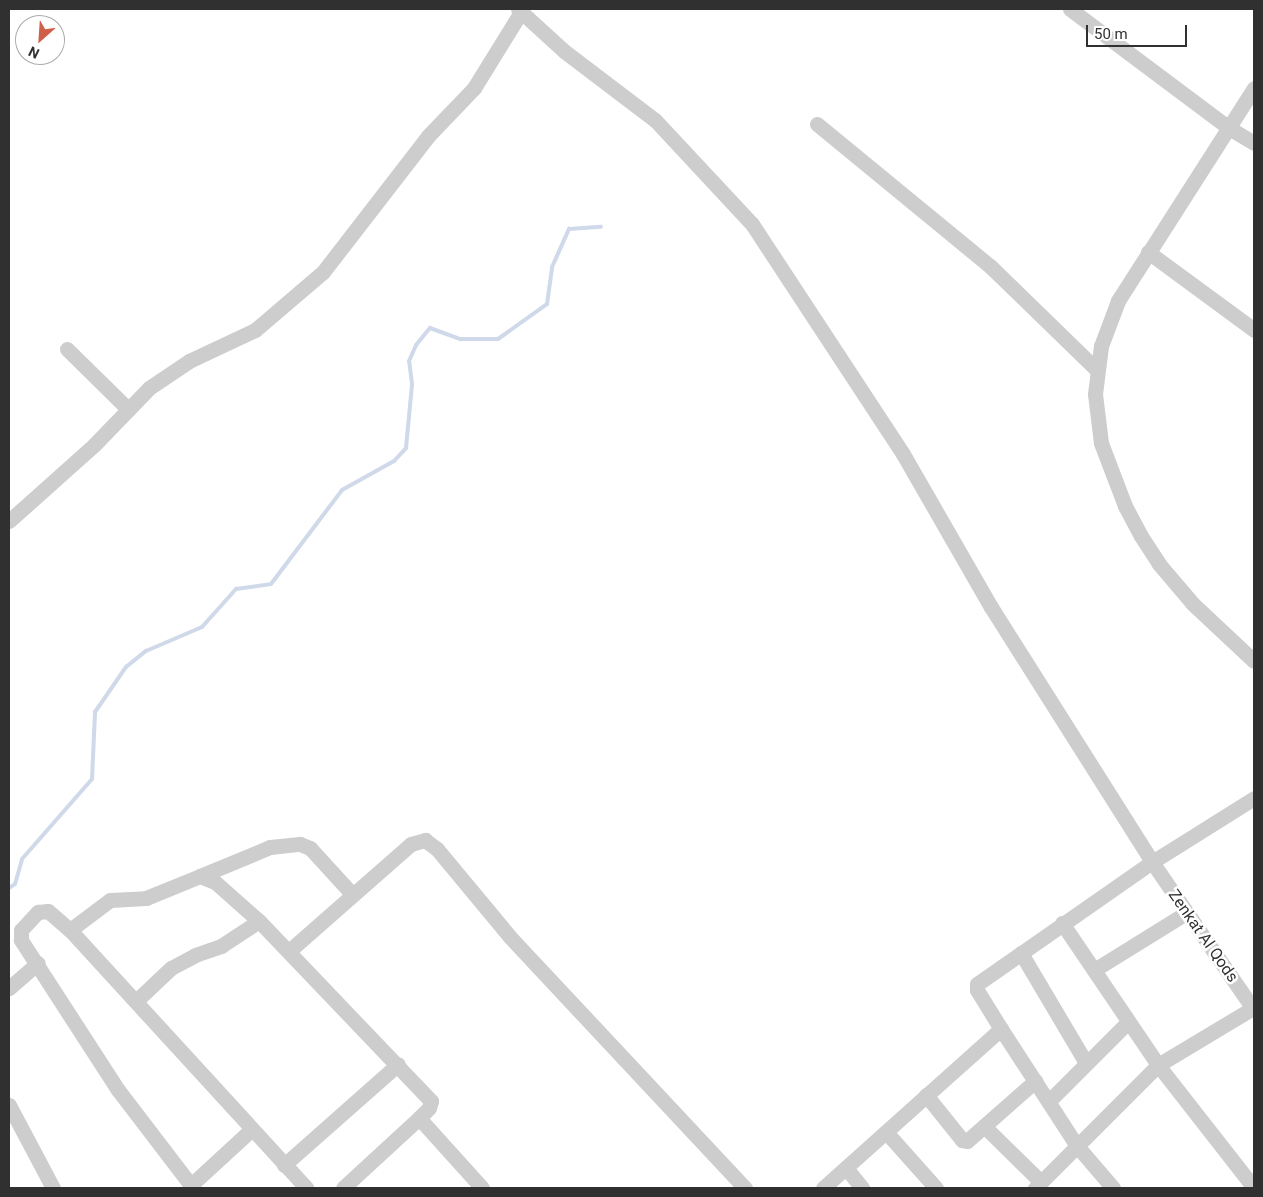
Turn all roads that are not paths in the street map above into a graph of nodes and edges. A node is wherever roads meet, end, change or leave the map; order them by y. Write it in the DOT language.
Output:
graph roads {
  1 [pos="1070,9"];
  2 [pos="520,10"];
  3 [pos="1254,88"];
  4 [pos="817,124"];
  5 [pos="1229,128"];
  6 [pos="1254,143"];
  7 [pos="1148,252"];
  8 [pos="1254,330"];
  9 [pos="67,349"];
  10 [pos="1097,370"];
  11 [pos="128,409"];
  12 [pos="9,522"];
  13 [pos="1254,661"];
  14 [pos="1254,798"];
  15 [pos="1152,862"];
  16 [pos="200,876"];
  17 [pos="352,894"];
  18 [pos="1186,912"];
  19 [pos="259,921"];
  20 [pos="1062,923"];
  21 [pos="70,930"];
  22 [pos="289,952"];
  23 [pos="1021,953"];
  24 [pos="38,963"];
  25 [pos="1094,970"];
  26 [pos="9,988"];
  27 [pos="136,1001"];
  28 [pos="1253,1009"];
  29 [pos="1128,1022"];
  30 [pos="1001,1030"];
  31 [pos="1086,1063"];
  32 [pos="398,1064"];
  33 [pos="1158,1065"];
  34 [pos="1035,1081"];
  35 [pos="926,1095"];
  36 [pos="1049,1101"];
  37 [pos="9,1105"];
  38 [pos="418,1118"];
  39 [pos="984,1126"];
  40 [pos="252,1129"];
  41 [pos="886,1132"];
  42 [pos="1077,1146"];
  43 [pos="284,1165"];
  44 [pos="846,1168"];
  45 [pos="1038,1185"];
  46 [pos="1253,1186"];
  47 [pos="192,1187"];
  48 [pos="52,1188"];
  49 [pos="306,1188"];
  50 [pos="343,1188"];
  51 [pos="482,1188"];
  52 [pos="745,1188"];
  53 [pos="823,1188"];
  54 [pos="862,1188"];
  55 [pos="936,1188"];
  56 [pos="1113,1188"];
  1 -- 5 [label="street"];
  2 -- 11 [label="street"];
  2 -- 15 [label="street, Zenkat Al Qods"];
  3 -- 5 [label="street"];
  4 -- 10 [label="street"];
  5 -- 6 [label="street"];
  5 -- 7 [label="street"];
  7 -- 8 [label="street"];
  7 -- 10 [label="street"];
  9 -- 11 [label="street"];
  10 -- 13 [label="street"];
  11 -- 12 [label="street"];
  14 -- 15 [label="street"];
  15 -- 18 [label="street, Zenkat Al Qods"];
  15 -- 20 [label="street"];
  16 -- 17 [label="street"];
  16 -- 19 [label="street"];
  16 -- 21 [label="street"];
  17 -- 22 [label="street"];
  17 -- 52 [label="street"];
  18 -- 25 [label="street"];
  18 -- 28 [label="street, Zenkat Al Qods"];
  19 -- 22 [label="street"];
  19 -- 27 [label="street"];
  20 -- 23 [label="street"];
  20 -- 25 [label="street"];
  21 -- 24 [label="street"];
  21 -- 27 [label="street"];
  22 -- 32 [label="street"];
  23 -- 30 [label="street"];
  23 -- 31 [label="street"];
  24 -- 26 [label="street"];
  24 -- 47 [label="street"];
  25 -- 29 [label="street"];
  27 -- 40 [label="street"];
  28 -- 33 [label="street"];
  29 -- 31 [label="street"];
  29 -- 33 [label="street"];
  30 -- 34 [label="street"];
  30 -- 35 [label="street"];
  31 -- 36 [label="street"];
  32 -- 38 [label="street"];
  32 -- 43 [label="street"];
  33 -- 42 [label="street"];
  33 -- 46 [label="street"];
  34 -- 36 [label="street"];
  34 -- 39 [label="street"];
  35 -- 39 [label="street"];
  35 -- 41 [label="street"];
  36 -- 42 [label="street"];
  37 -- 48 [label="street"];
  38 -- 50 [label="street"];
  38 -- 51 [label="street"];
  39 -- 45 [label="street"];
  40 -- 43 [label="street"];
  40 -- 47 [label="street"];
  41 -- 44 [label="street"];
  41 -- 55 [label="street"];
  42 -- 45 [label="street"];
  42 -- 56 [label="street"];
  43 -- 49 [label="street"];
  44 -- 53 [label="street"];
  44 -- 54 [label="street"];
}
